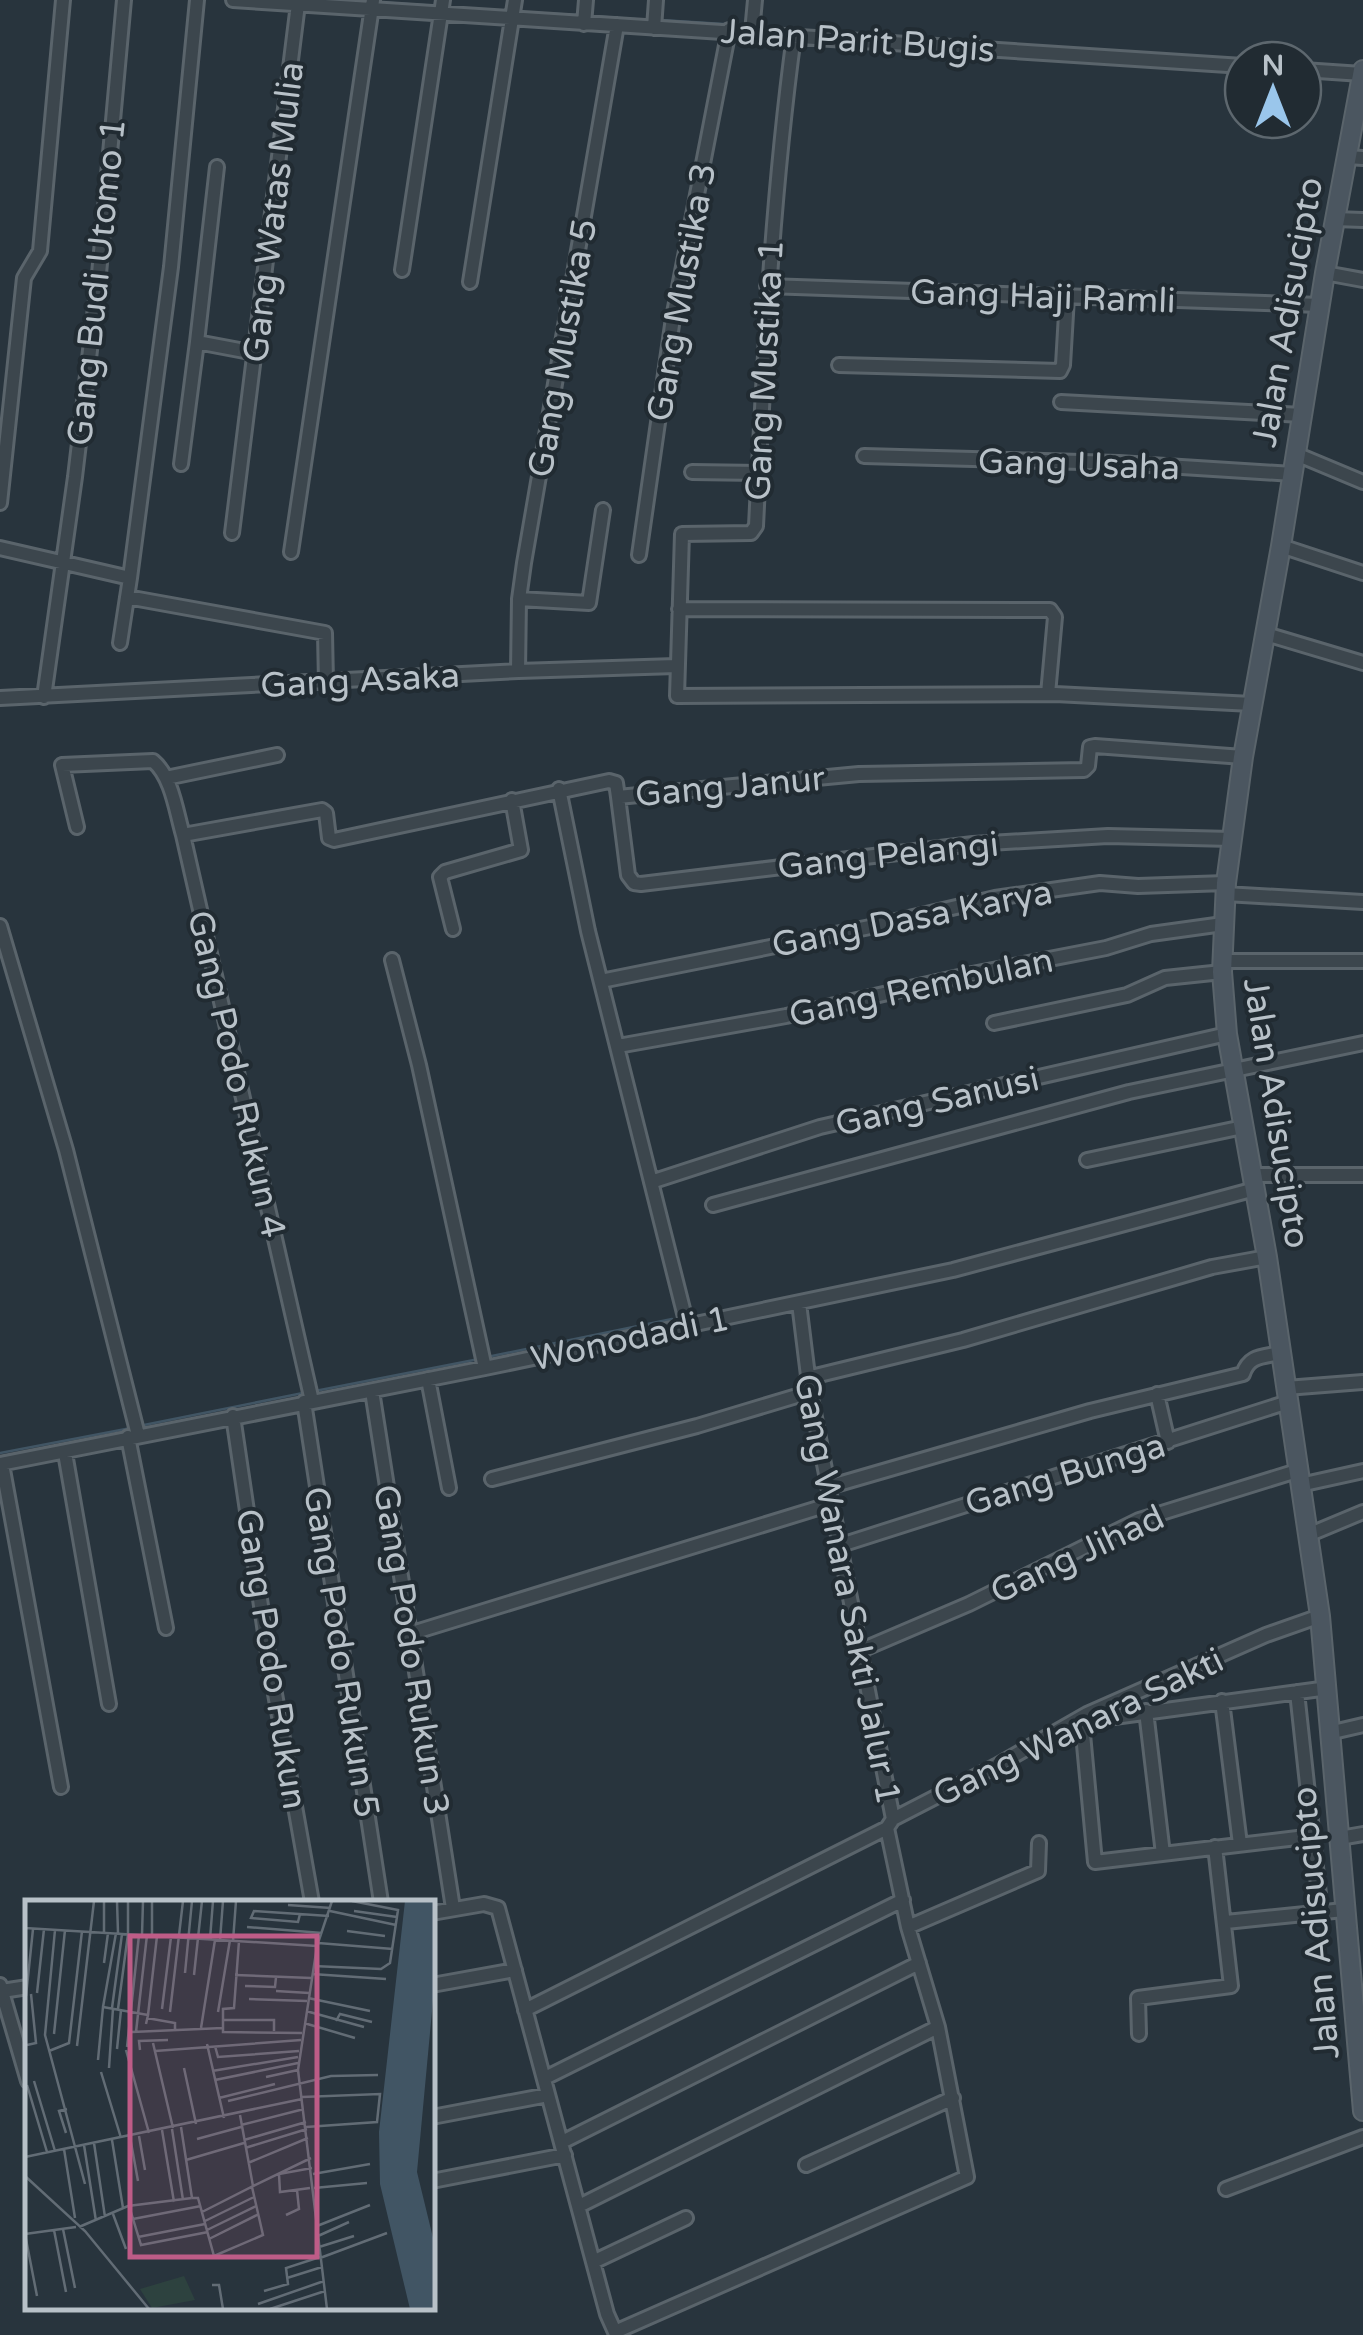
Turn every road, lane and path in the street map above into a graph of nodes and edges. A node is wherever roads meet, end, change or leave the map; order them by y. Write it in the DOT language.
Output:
graph roads {
  1 [pos="63,0"];
  2 [pos="124,0"];
  3 [pos="197,0"];
  4 [pos="233,0"];
  5 [pos="755,0"];
  6 [pos="298,4"];
  7 [pos="372,6"];
  8 [pos="443,7"];
  9 [pos="514,11"];
  10 [pos="585,14"];
  11 [pos="655,17"];
  12 [pos="617,25"];
  13 [pos="729,30"];
  14 [pos="752,32"];
  15 [pos="794,36"];
  16 [pos="1223,65"];
  17 [pos="1323,71"];
  18 [pos="1362,72"];
  19 [pos="1355,158"];
  20 [pos="217,167"];
  21 [pos="1335,219"];
  22 [pos="1363,220"];
  23 [pos="402,270"];
  24 [pos="1325,273"];
  25 [pos="1363,280"];
  26 [pos="470,282"];
  27 [pos="767,286"];
  28 [pos="1066,296"];
  29 [pos="1320,305"];
  30 [pos="197,342"];
  31 [pos="255,353"];
  32 [pos="839,364"];
  33 [pos="1061,402"];
  34 [pos="1302,415"];
  35 [pos="1296,454"];
  36 [pos="864,456"];
  37 [pos="181,464"];
  38 [pos="692,472"];
  39 [pos="759,473"];
  40 [pos="1293,474"];
  41 [pos="1363,482"];
  42 [pos="0,502"];
  43 [pos="602,510"];
  44 [pos="232,533"];
  45 [pos="1282,546"];
  46 [pos="0,548"];
  47 [pos="290,552"];
  48 [pos="640,555"];
  49 [pos="63,564"];
  50 [pos="1363,572"];
  51 [pos="130,578"];
  52 [pos="128,597"];
  53 [pos="519,600"];
  54 [pos="679,609"];
  55 [pos="1266,634"];
  56 [pos="120,642"];
  57 [pos="1363,663"];
  58 [pos="676,666"];
  59 [pos="518,671"];
  60 [pos="326,682"];
  61 [pos="1048,694"];
  62 [pos="44,697"];
  63 [pos="0,698"];
  64 [pos="1252,704"];
  65 [pos="277,755"];
  66 [pos="1243,757"];
  67 [pos="166,778"];
  68 [pos="560,789"];
  69 [pos="618,797"];
  70 [pos="512,800"];
  71 [pos="76,827"];
  72 [pos="182,835"];
  73 [pos="1232,839"];
  74 [pos="1225,888"];
  75 [pos="1363,902"];
  76 [pos="1223,924"];
  77 [pos="0,926"];
  78 [pos="453,929"];
  79 [pos="392,960"];
  80 [pos="1363,961"];
  81 [pos="1222,967"];
  82 [pos="601,981"];
  83 [pos="994,1024"];
  84 [pos="1227,1034"];
  85 [pos="1363,1044"];
  86 [pos="618,1046"];
  87 [pos="1233,1072"];
  88 [pos="1243,1126"];
  89 [pos="1088,1160"];
  90 [pos="1363,1175"];
  91 [pos="651,1182"];
  92 [pos="1254,1182"];
  93 [pos="713,1205"];
  94 [pos="1267,1257"];
  95 [pos="799,1303"];
  96 [pos="687,1325"];
  97 [pos="1280,1353"];
  98 [pos="485,1368"];
  99 [pos="428,1379"];
  100 [pos="1363,1382"];
  101 [pos="808,1385"];
  102 [pos="372,1391"];
  103 [pos="1158,1394"];
  104 [pos="1287,1395"];
  105 [pos="310,1401"];
  106 [pos="233,1416"];
  107 [pos="135,1435"];
  108 [pos="1168,1442"];
  109 [pos="65,1453"];
  110 [pos="1,1464"];
  111 [pos="1363,1470"];
  112 [pos="1300,1477"];
  113 [pos="492,1479"];
  114 [pos="828,1487"];
  115 [pos="450,1488"];
  116 [pos="831,1504"];
  117 [pos="1363,1512"];
  118 [pos="1308,1535"];
  119 [pos="841,1545"];
  120 [pos="1320,1616"];
  121 [pos="166,1628"];
  122 [pos="409,1634"];
  123 [pos="858,1652"];
  124 [pos="1328,1688"];
  125 [pos="1298,1692"];
  126 [pos="1222,1700"];
  127 [pos="109,1704"];
  128 [pos="1146,1711"];
  129 [pos="1363,1725"];
  130 [pos="1333,1732"];
  131 [pos="61,1787"];
  132 [pos="890,1824"];
  133 [pos="1363,1834"];
  134 [pos="1314,1836"];
  135 [pos="1340,1838"];
  136 [pos="1040,1843"];
  137 [pos="1240,1844"];
  138 [pos="1216,1846"];
  139 [pos="1163,1854"];
  140 [pos="312,1900"];
  141 [pos="381,1900"];
  142 [pos="903,1900"];
  143 [pos="453,1908"];
  144 [pos="1344,1910"];
  145 [pos="435,1912"];
  146 [pos="1321,1912"];
  147 [pos="1226,1922"];
  148 [pos="908,1927"];
  149 [pos="919,1963"];
  150 [pos="514,1970"];
  151 [pos="435,1984"];
  152 [pos="1,1988"];
  153 [pos="525,2010"];
  154 [pos="938,2027"];
  155 [pos="1138,2034"];
  156 [pos="25,2061"];
  157 [pos="544,2078"];
  158 [pos="548,2094"];
  159 [pos="953,2098"];
  160 [pos="1363,2111"];
  161 [pos="435,2116"];
  162 [pos="1363,2137"];
  163 [pos="564,2148"];
  164 [pos="806,2165"];
  165 [pos="435,2180"];
  166 [pos="1226,2189"];
  167 [pos="579,2206"];
  168 [pos="686,2218"];
  169 [pos="593,2262"];
  1 -- 42 [label="street"];
  2 -- 49 [label="street, Gang Budi Utomo 1"];
  3 -- 51 [label="street"];
  4 -- 6 [label="street, Jalan Parit Bugis"];
  5 -- 14 [label="street"];
  6 -- 7 [label="street, Jalan Parit Bugis"];
  6 -- 31 [label="street, Gang Watas Mulia"];
  7 -- 8 [label="street, Jalan Parit Bugis"];
  7 -- 47 [label="street"];
  8 -- 9 [label="street, Jalan Parit Bugis"];
  8 -- 23 [label="street"];
  9 -- 10 [label="street, Jalan Parit Bugis"];
  9 -- 26 [label="street"];
  10 -- 12 [label="street, Jalan Parit Bugis"];
  11 -- 12 [label="street, Jalan Parit Bugis"];
  11 -- 13 [label="street, Jalan Parit Bugis"];
  12 -- 53 [label="street, Gang Mustika 5"];
  13 -- 14 [label="street, Jalan Parit Bugis"];
  13 -- 48 [label="street, Gang Mustika 3"];
  14 -- 15 [label="street, Jalan Parit Bugis"];
  15 -- 16 [label="street, Jalan Parit Bugis"];
  15 -- 27 [label="street, Gang Mustika 1"];
  17 -- 18 [label="street"];
  18 -- 19 [label="main road, Jalan Adisucipto"];
  19 -- 21 [label="main road, Jalan Adisucipto"];
  20 -- 30 [label="street"];
  21 -- 22 [label="street"];
  21 -- 24 [label="main road, Jalan Adisucipto"];
  24 -- 25 [label="street"];
  24 -- 29 [label="main road, Jalan Adisucipto"];
  27 -- 28 [label="street, Gang Haji Ramli"];
  27 -- 39 [label="street, Gang Mustika 1"];
  28 -- 29 [label="street, Gang Haji Ramli"];
  28 -- 32 [label="street"];
  29 -- 34 [label="main road, Jalan Adisucipto"];
  30 -- 31 [label="street"];
  30 -- 37 [label="street"];
  31 -- 44 [label="street, Gang Watas Mulia"];
  33 -- 34 [label="street"];
  34 -- 35 [label="main road, Jalan Adisucipto"];
  35 -- 40 [label="main road, Jalan Adisucipto"];
  35 -- 41 [label="street"];
  36 -- 40 [label="street, Gang Usaha"];
  38 -- 39 [label="street"];
  39 -- 54 [label="street, Gang Mustika 1"];
  40 -- 45 [label="main road, Jalan Adisucipto"];
  43 -- 53 [label="street"];
  45 -- 50 [label="street"];
  45 -- 55 [label="main road, Jalan Adisucipto"];
  46 -- 49 [label="street"];
  49 -- 51 [label="street"];
  49 -- 62 [label="street, Gang Budi Utomo 1"];
  51 -- 52 [label="street"];
  52 -- 56 [label="street"];
  52 -- 60 [label="street"];
  53 -- 59 [label="street, Gang Mustika 5"];
  54 -- 58 [label="street, Gang Mustika 1"];
  54 -- 61 [label="street"];
  55 -- 57 [label="street"];
  55 -- 64 [label="main road, Jalan Adisucipto"];
  58 -- 59 [label="street, Gang Asaka"];
  58 -- 61 [label="street, Gang Mustika 1"];
  59 -- 60 [label="street, Gang Asaka"];
  60 -- 62 [label="street, Gang Asaka"];
  61 -- 64 [label="street"];
  62 -- 63 [label="street, Gang Asaka"];
  64 -- 66 [label="main road, Jalan Adisucipto"];
  65 -- 67 [label="street"];
  66 -- 69 [label="street, Gang Janur"];
  66 -- 73 [label="main road, Jalan Adisucipto"];
  67 -- 71 [label="street"];
  67 -- 72 [label="street, Gang Podo Rukun 4"];
  68 -- 69 [label="street, Gang Janur"];
  68 -- 70 [label="street, Gang Janur"];
  68 -- 82 [label="street"];
  69 -- 73 [label="street, Gang Pelangi"];
  70 -- 72 [label="street, Gang Janur"];
  70 -- 78 [label="street"];
  72 -- 105 [label="street, Gang Podo Rukun 4"];
  73 -- 74 [label="main road, Jalan Adisucipto"];
  74 -- 75 [label="street, Gang Dasa Karya"];
  74 -- 76 [label="main road, Jalan Adisucipto"];
  74 -- 82 [label="street, Gang Dasa Karya"];
  76 -- 81 [label="main road, Jalan Adisucipto"];
  76 -- 86 [label="street, Gang Rembulan"];
  77 -- 107 [label="street"];
  79 -- 98 [label="street"];
  80 -- 81 [label="street"];
  81 -- 83 [label="street"];
  81 -- 84 [label="main road, Jalan Adisucipto"];
  82 -- 86 [label="street"];
  84 -- 87 [label="main road, Jalan Adisucipto"];
  84 -- 91 [label="street, Gang Sanusi"];
  85 -- 87 [label="street"];
  86 -- 91 [label="street"];
  87 -- 88 [label="main road, Jalan Adisucipto"];
  87 -- 93 [label="street"];
  88 -- 89 [label="street"];
  88 -- 92 [label="main road, Jalan Adisucipto"];
  90 -- 92 [label="street, Wonodadi 1"];
  91 -- 96 [label="street"];
  92 -- 94 [label="main road, Jalan Adisucipto"];
  92 -- 95 [label="street, Wonodadi 1"];
  94 -- 97 [label="main road, Jalan Adisucipto"];
  94 -- 101 [label="street"];
  95 -- 96 [label="street, Wonodadi 1"];
  95 -- 101 [label="street, Gang Wanara Sakti Jalur 1"];
  96 -- 98 [label="street, Wonodadi 1"];
  97 -- 103 [label="street"];
  97 -- 104 [label="main road, Jalan Adisucipto"];
  98 -- 99 [label="street, Wonodadi 1"];
  99 -- 102 [label="street, Wonodadi 1"];
  99 -- 115 [label="street"];
  100 -- 104 [label="street, Gang Bunga"];
  101 -- 113 [label="street"];
  101 -- 114 [label="street, Gang Wanara Sakti Jalur 1"];
  102 -- 105 [label="street, Wonodadi 1"];
  102 -- 122 [label="street, Gang Podo Rukun 3"];
  103 -- 108 [label="street"];
  103 -- 114 [label="street"];
  104 -- 108 [label="street, Gang Bunga"];
  104 -- 112 [label="main road, Jalan Adisucipto"];
  105 -- 106 [label="street, Wonodadi 1"];
  105 -- 141 [label="street, Gang Podo Rukun 5"];
  106 -- 107 [label="street, Wonodadi 1"];
  106 -- 140 [label="street, Gang Podo Rukun"];
  107 -- 109 [label="street, Wonodadi 1"];
  107 -- 121 [label="street"];
  108 -- 119 [label="street, Gang Bunga"];
  109 -- 110 [label="street, Wonodadi 1"];
  109 -- 127 [label="street"];
  110 -- 131 [label="street"];
  111 -- 112 [label="street, Gang Jihad"];
  112 -- 118 [label="main road, Jalan Adisucipto"];
  112 -- 123 [label="street, Gang Jihad"];
  114 -- 116 [label="street, Gang Wanara Sakti Jalur 1"];
  116 -- 119 [label="street, Gang Wanara Sakti Jalur 1"];
  116 -- 122 [label="street"];
  117 -- 118 [label="street"];
  118 -- 120 [label="main road, Jalan Adisucipto"];
  119 -- 123 [label="street, Gang Wanara Sakti Jalur 1"];
  120 -- 124 [label="main road, Jalan Adisucipto"];
  120 -- 132 [label="street, Gang Wanara Sakti"];
  122 -- 143 [label="street, Gang Podo Rukun 3"];
  123 -- 132 [label="street, Gang Wanara Sakti Jalur 1"];
  124 -- 125 [label="street"];
  124 -- 130 [label="main road, Jalan Adisucipto"];
  125 -- 126 [label="street"];
  125 -- 134 [label="street"];
  126 -- 128 [label="street"];
  126 -- 137 [label="street"];
  128 -- 139 [label="street"];
  128 -- 139 [label="street"];
  129 -- 130 [label="street"];
  130 -- 135 [label="main road, Jalan Adisucipto"];
  132 -- 142 [label="street"];
  132 -- 153 [label="street, Gang Wanara Sakti Jalur 1"];
  133 -- 135 [label="street"];
  134 -- 137 [label="street"];
  134 -- 146 [label="street"];
  135 -- 144 [label="main road, Jalan Adisucipto"];
  136 -- 148 [label="street"];
  137 -- 138 [label="street"];
  138 -- 139 [label="street"];
  138 -- 147 [label="street"];
  142 -- 148 [label="street"];
  142 -- 157 [label="street"];
  143 -- 145 [label="street"];
  143 -- 150 [label="street"];
  144 -- 146 [label="street"];
  144 -- 160 [label="main road, Jalan Adisucipto"];
  146 -- 147 [label="street"];
  147 -- 155 [label="street"];
  148 -- 149 [label="street"];
  149 -- 154 [label="street"];
  149 -- 163 [label="street"];
  150 -- 151 [label="street"];
  150 -- 153 [label="street"];
  152 -- 156 [label="street"];
  153 -- 157 [label="street"];
  154 -- 159 [label="street"];
  154 -- 167 [label="street"];
  157 -- 158 [label="street"];
  158 -- 161 [label="street"];
  158 -- 163 [label="street"];
  159 -- 164 [label="street"];
  159 -- 169 [label="street"];
  162 -- 166 [label="street"];
  163 -- 165 [label="street"];
  163 -- 167 [label="street"];
  167 -- 169 [label="street"];
  168 -- 169 [label="street"];
}
